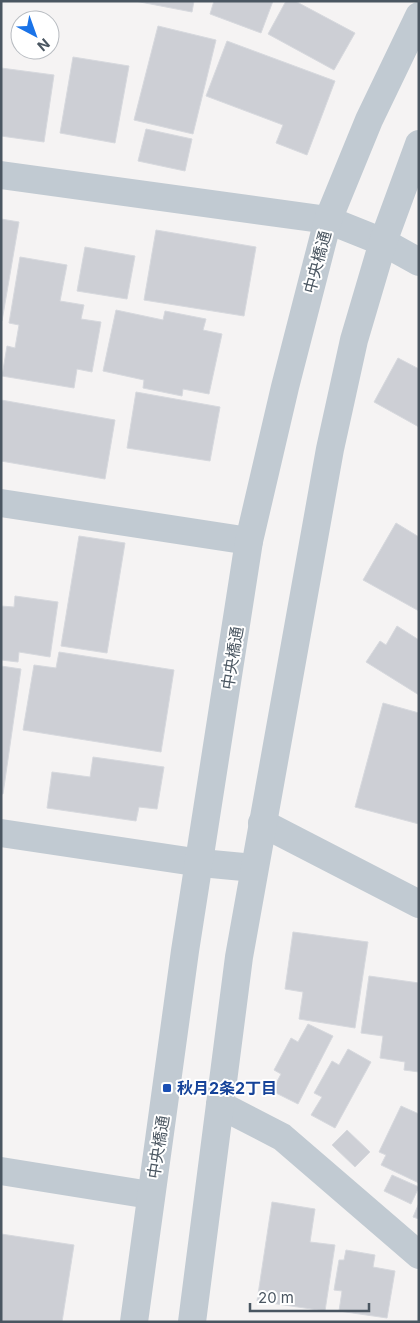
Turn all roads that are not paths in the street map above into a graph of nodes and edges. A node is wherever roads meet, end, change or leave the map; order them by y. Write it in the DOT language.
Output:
graph roads {
  1 [pos="412,1"];
  2 [pos="419,5"];
  3 [pos="419,16"];
  4 [pos="419,144"];
  5 [pos="1,175"];
  6 [pos="328,220"];
  7 [pos="383,242"];
  8 [pos="419,262"];
  9 [pos="1,503"];
  10 [pos="250,541"];
  11 [pos="262,823"];
  12 [pos="1,833"];
  13 [pos="200,863"];
  14 [pos="254,868"];
  15 [pos="419,904"];
  16 [pos="220,1105"];
  17 [pos="1,1171"];
  18 [pos="150,1195"];
  19 [pos="419,1255"];
  20 [pos="134,1322"];
  21 [pos="192,1322"];
  1 -- 2 [label="street"];
  3 -- 6 [label="street, 中央橋通"];
  4 -- 7 [label="street"];
  5 -- 6 [label="street"];
  6 -- 7 [label="street"];
  6 -- 10 [label="street, 中央橋通"];
  7 -- 8 [label="street"];
  7 -- 11 [label="street"];
  9 -- 10 [label="street"];
  10 -- 13 [label="street, 中央橋通"];
  11 -- 14 [label="street"];
  11 -- 15 [label="street"];
  12 -- 13 [label="street"];
  13 -- 14 [label="street"];
  13 -- 18 [label="street, 中央橋通"];
  14 -- 16 [label="street"];
  16 -- 19 [label="street"];
  16 -- 21 [label="street"];
  17 -- 18 [label="street"];
  18 -- 20 [label="street, 中央橋通"];
}
